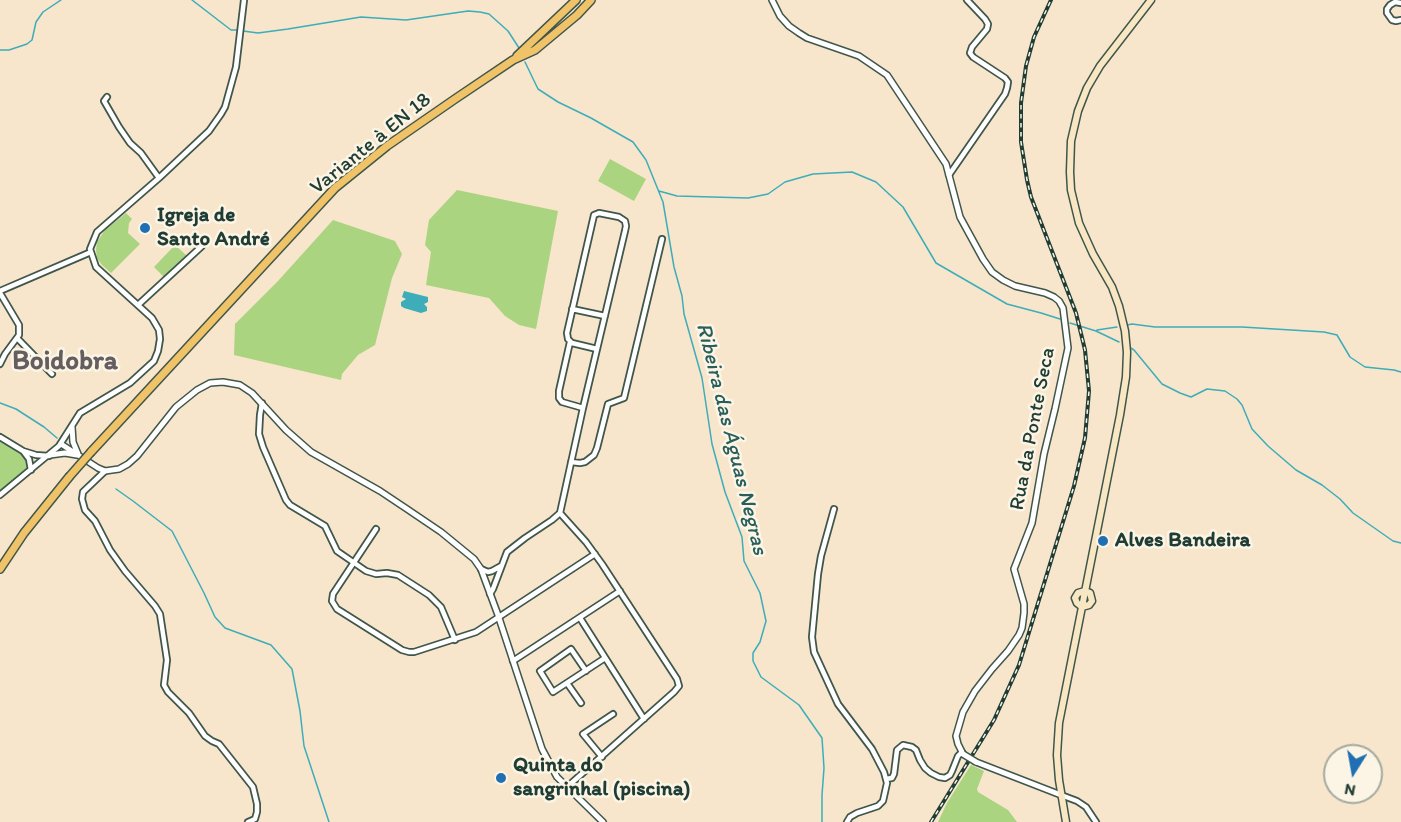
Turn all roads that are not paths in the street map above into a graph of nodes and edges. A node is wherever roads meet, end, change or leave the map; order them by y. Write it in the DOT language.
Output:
graph roads {
  1 [pos="244,0"];
  2 [pos="576,0"];
  3 [pos="591,0"];
  4 [pos="772,0"];
  5 [pos="967,0"];
  6 [pos="1151,0"];
  7 [pos="1397,2"];
  8 [pos="1401,20"];
  9 [pos="513,60"];
  10 [pos="107,97"];
  11 [pos="949,175"];
  12 [pos="159,178"];
  13 [pos="662,240"];
  14 [pos="202,246"];
  15 [pos="91,252"];
  16 [pos="0,292"];
  17 [pos="138,304"];
  18 [pos="572,309"];
  19 [pos="605,316"];
  20 [pos="17,338"];
  21 [pos="570,342"];
  22 [pos="597,349"];
  23 [pos="0,364"];
  24 [pos="52,374"];
  25 [pos="262,403"];
  26 [pos="583,408"];
  27 [pos="72,427"];
  28 [pos="0,438"];
  29 [pos="61,444"];
  30 [pos="23,451"];
  31 [pos="35,454"];
  32 [pos="49,455"];
  33 [pos="78,455"];
  34 [pos="29,459"];
  35 [pos="571,462"];
  36 [pos="39,464"];
  37 [pos="31,470"];
  38 [pos="105,471"];
  39 [pos="0,495"];
  40 [pos="834,509"];
  41 [pos="560,513"];
  42 [pos="375,529"];
  43 [pos="595,554"];
  44 [pos="354,562"];
  45 [pos="501,566"];
  46 [pos="0,569"];
  47 [pos="481,569"];
  48 [pos="620,591"];
  49 [pos="1085,591"];
  50 [pos="490,594"];
  51 [pos="1082,606"];
  52 [pos="498,617"];
  53 [pos="580,618"];
  54 [pos="455,640"];
  55 [pos="605,658"];
  56 [pos="513,661"];
  57 [pos="586,671"];
  58 [pos="567,683"];
  59 [pos="581,703"];
  60 [pos="612,714"];
  61 [pos="644,719"];
  62 [pos="962,753"];
  63 [pos="602,757"];
  64 [pos="886,779"];
  65 [pos="567,787"];
  66 [pos="1061,795"];
  67 [pos="249,822"];
  68 [pos="603,822"];
  69 [pos="847,822"];
  70 [pos="1066,822"];
  71 [pos="1096,822"];
  1 -- 12 [label="street"];
  2 -- 9 [label="main road, Variante à EN 18"];
  3 -- 9 [label="main road, Variante à EN 18"];
  4 -- 11 [label="street, Rua da Ponte Seca"];
  5 -- 11 [label="street"];
  6 -- 49 [label="main road"];
  7 -- 8 [label="street"];
  9 -- 46 [label="main road, Variante à EN 18, bridge"];
  10 -- 12 [label="street"];
  11 -- 62 [label="street, Rua da Ponte Seca"];
  12 -- 15 [label="street"];
  13 -- 35 [label="street"];
  14 -- 17 [label="street"];
  15 -- 16 [label="street"];
  15 -- 17 [label="street"];
  16 -- 20 [label="street"];
  17 -- 27 [label="street"];
  18 -- 19 [label="street"];
  18 -- 19 [label="street"];
  18 -- 21 [label="street"];
  19 -- 22 [label="street"];
  20 -- 23 [label="street"];
  20 -- 24 [label="street"];
  21 -- 22 [label="street"];
  21 -- 26 [label="street"];
  22 -- 26 [label="street"];
  25 -- 38 [label="street"];
  25 -- 44 [label="street"];
  25 -- 47 [label="street"];
  26 -- 35 [label="street"];
  27 -- 29 [label="street"];
  27 -- 33 [label="street"];
  28 -- 30 [label="street"];
  29 -- 32 [label="street"];
  29 -- 33 [label="street"];
  30 -- 31 [label="street"];
  30 -- 34 [label="street"];
  31 -- 32 [label="street"];
  31 -- 36 [label="street"];
  32 -- 33 [label="street"];
  32 -- 36 [label="street"];
  33 -- 38 [label="street"];
  34 -- 36 [label="street"];
  34 -- 37 [label="street"];
  35 -- 41 [label="street"];
  36 -- 37 [label="street"];
  37 -- 39 [label="street"];
  38 -- 67 [label="street"];
  40 -- 64 [label="street"];
  41 -- 43 [label="street"];
  41 -- 45 [label="street"];
  42 -- 44 [label="street"];
  43 -- 48 [label="street"];
  43 -- 52 [label="street"];
  44 -- 54 [label="street"];
  44 -- 54 [label="street"];
  45 -- 47 [label="street"];
  45 -- 50 [label="street"];
  47 -- 50 [label="street"];
  48 -- 53 [label="street"];
  48 -- 61 [label="street"];
  49 -- 51 [label="main road"];
  49 -- 51 [label="main road"];
  50 -- 52 [label="street"];
  51 -- 66 [label="main road"];
  52 -- 54 [label="street"];
  52 -- 56 [label="street"];
  53 -- 55 [label="street"];
  53 -- 56 [label="street"];
  55 -- 57 [label="street"];
  55 -- 61 [label="street"];
  56 -- 65 [label="street"];
  57 -- 58 [label="street"];
  57 -- 58 [label="street"];
  58 -- 59 [label="street"];
  60 -- 63 [label="street"];
  61 -- 63 [label="street"];
  62 -- 64 [label="street"];
  62 -- 66 [label="street, bridge"];
  63 -- 65 [label="street"];
  64 -- 69 [label="street"];
  65 -- 68 [label="street"];
  66 -- 70 [label="main road"];
  66 -- 71 [label="street"];
}
